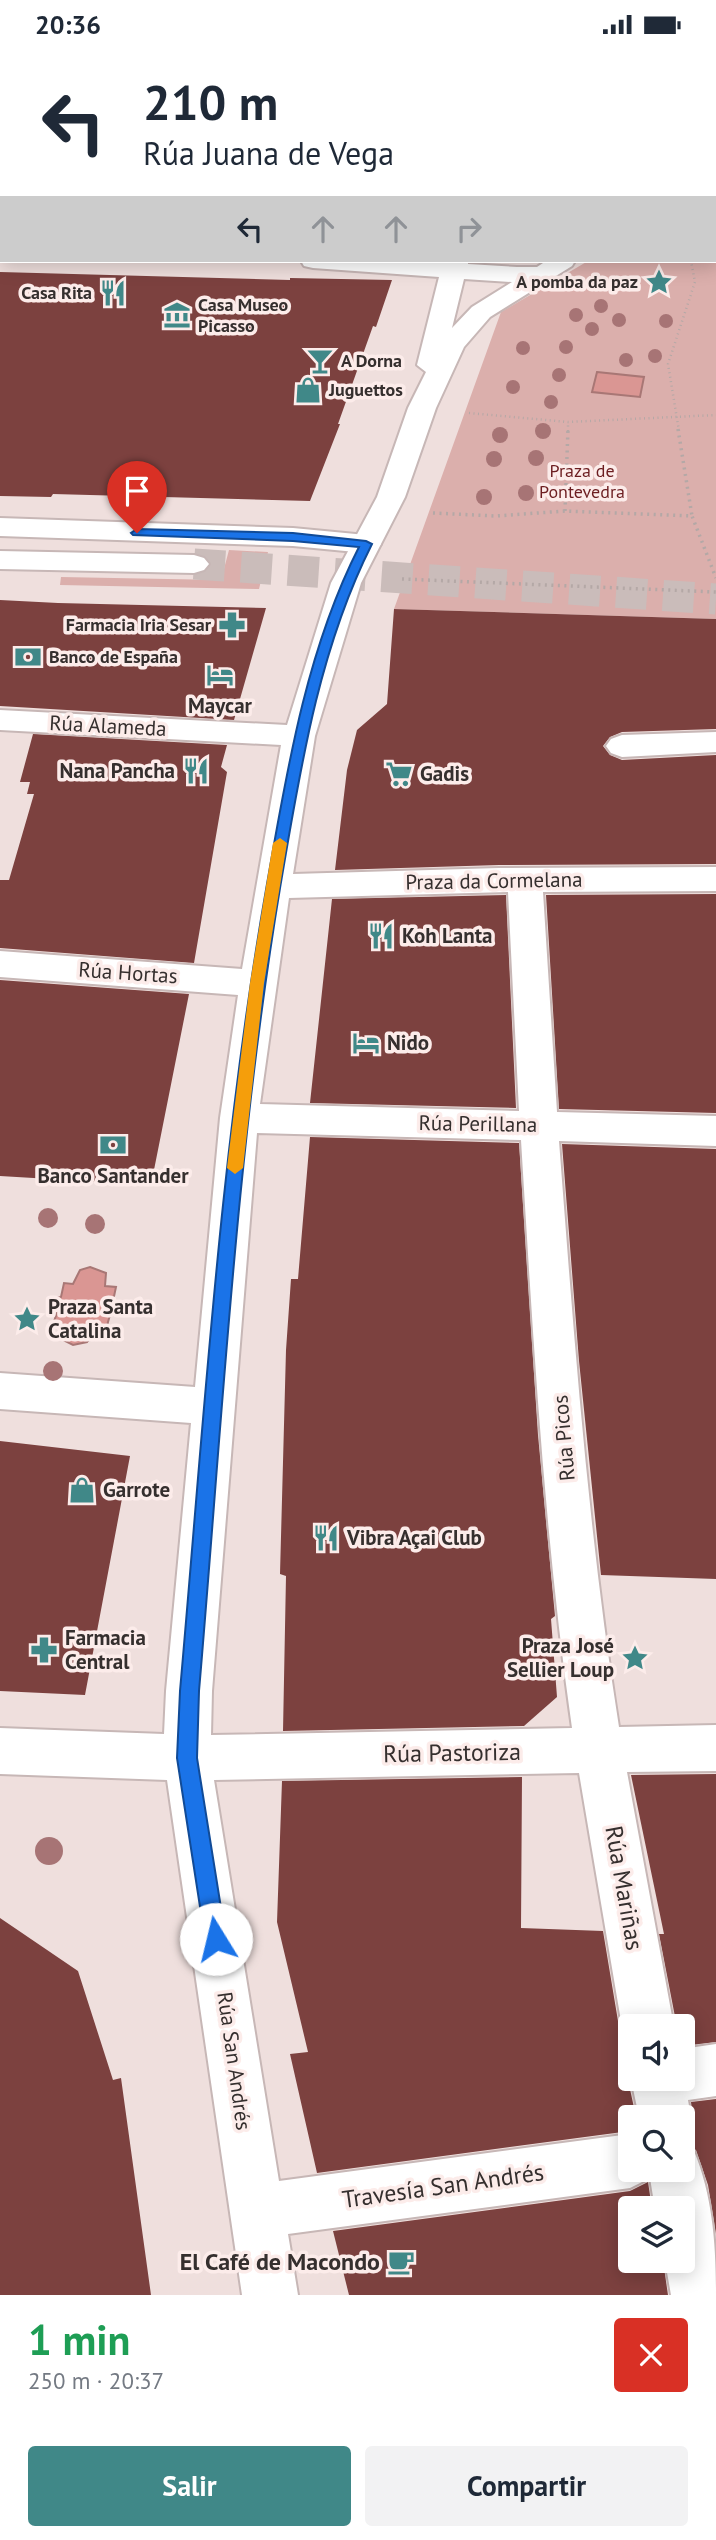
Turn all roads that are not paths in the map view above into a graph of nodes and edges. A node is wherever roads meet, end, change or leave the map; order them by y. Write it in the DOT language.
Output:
graph roads {
  1 [pos="344,263"];
  2 [pos="552,267"];
  3 [pos="453,271"];
  4 [pos="423,405"];
  5 [pos="0,529"];
  6 [pos="366,544"];
  7 [pos="0,560"];
  8 [pos="194,563"];
  9 [pos="1,725"];
  10 [pos="299,736"];
  11 [pos="716,742"];
  12 [pos="622,746"];
  13 [pos="716,879"];
  14 [pos="525,880"];
  15 [pos="273,886"];
  16 [pos="0,964"];
  17 [pos="257,983"];
  18 [pos="239,1118"];
  19 [pos="539,1125"];
  20 [pos="716,1131"];
  21 [pos="0,1391"];
  22 [pos="214,1407"];
  23 [pos="716,1748"];
  24 [pos="599,1750"];
  25 [pos="0,1752"];
  26 [pos="187,1758"];
  27 [pos="646,2014"];
  28 [pos="716,2070"];
  29 [pos="695,2073"];
  30 [pos="618,2163"];
  31 [pos="677,2182"];
  32 [pos="256,2211"];
  33 [pos="270,2295"];
  34 [pos="699,2295"];
  1 -- 3 [label="street"];
  2 -- 3 [label="street"];
  2 -- 4 [label="street"];
  3 -- 4 [label="street"];
  4 -- 6 [label="street"];
  5 -- 6 [label="street"];
  6 -- 10 [label="street, Rúa San Andrés"];
  7 -- 8 [label="street"];
  9 -- 10 [label="street, Rúa Alameda"];
  10 -- 15 [label="street, Rúa San Andrés"];
  11 -- 12 [label="street"];
  13 -- 14 [label="street, Praza da Cormelana"];
  14 -- 15 [label="street, Praza da Cormelana"];
  14 -- 19 [label="street, Rúa Picos"];
  15 -- 17 [label="street, Rúa San Andrés"];
  16 -- 17 [label="street, Rúa Hortas"];
  17 -- 18 [label="street, Rúa San Andrés"];
  18 -- 19 [label="street, Rúa Perillana"];
  18 -- 22 [label="street, Rúa San Andrés"];
  19 -- 20 [label="street, Rúa Perillana"];
  19 -- 24 [label="street, Rúa Picos"];
  21 -- 22 [label="street"];
  22 -- 26 [label="street, Rúa San Andrés"];
  23 -- 24 [label="street, Rúa Pastoriza"];
  24 -- 26 [label="street, Rúa Pastoriza"];
  24 -- 27 [label="street, Rúa Mariñas"];
  25 -- 26 [label="street, Rúa Pastoriza"];
  26 -- 32 [label="street, Rúa San Andrés"];
  28 -- 29 [label="street"];
  30 -- 32 [label="street, Travesía San Andrés"];
  31 -- 34 [label="street"];
  32 -- 33 [label="street, Rúa San Andrés"];
}
